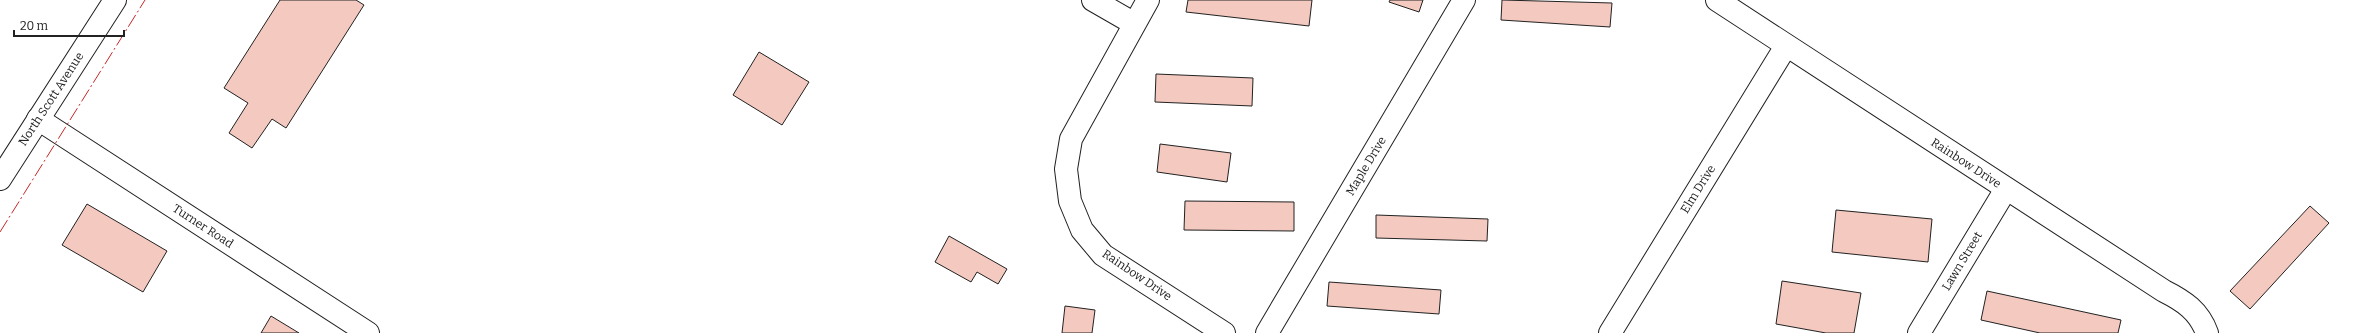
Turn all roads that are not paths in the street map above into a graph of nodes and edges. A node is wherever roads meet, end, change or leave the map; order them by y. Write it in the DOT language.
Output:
graph roads {
  1 [pos="115,0"];
  2 [pos="1093,0"];
  3 [pos="1148,0"];
  4 [pos="1464,0"];
  5 [pos="1717,0"];
  6 [pos="1133,23"];
  7 [pos="1786,46"];
  8 [pos="38,119"];
  9 [pos="0,177"];
  10 [pos="2006,189"];
  11 [pos="368,333"];
  12 [pos="1224,333"];
  13 [pos="1267,333"];
  14 [pos="1610,333"];
  15 [pos="1919,333"];
  16 [pos="2207,333"];
  1 -- 8 [label="street, North Scott Avenue"];
  2 -- 6 [label="street"];
  3 -- 6 [label="street, Rainbow Drive"];
  4 -- 13 [label="street, Maple Drive"];
  5 -- 7 [label="street, Rainbow Drive"];
  6 -- 12 [label="street, Rainbow Drive"];
  7 -- 10 [label="street, Rainbow Drive"];
  7 -- 14 [label="street, Elm Drive"];
  8 -- 9 [label="street, North Scott Avenue"];
  8 -- 11 [label="street, Turner Road"];
  10 -- 15 [label="street, Lawn Street"];
  10 -- 16 [label="street, Rainbow Drive"];
}
